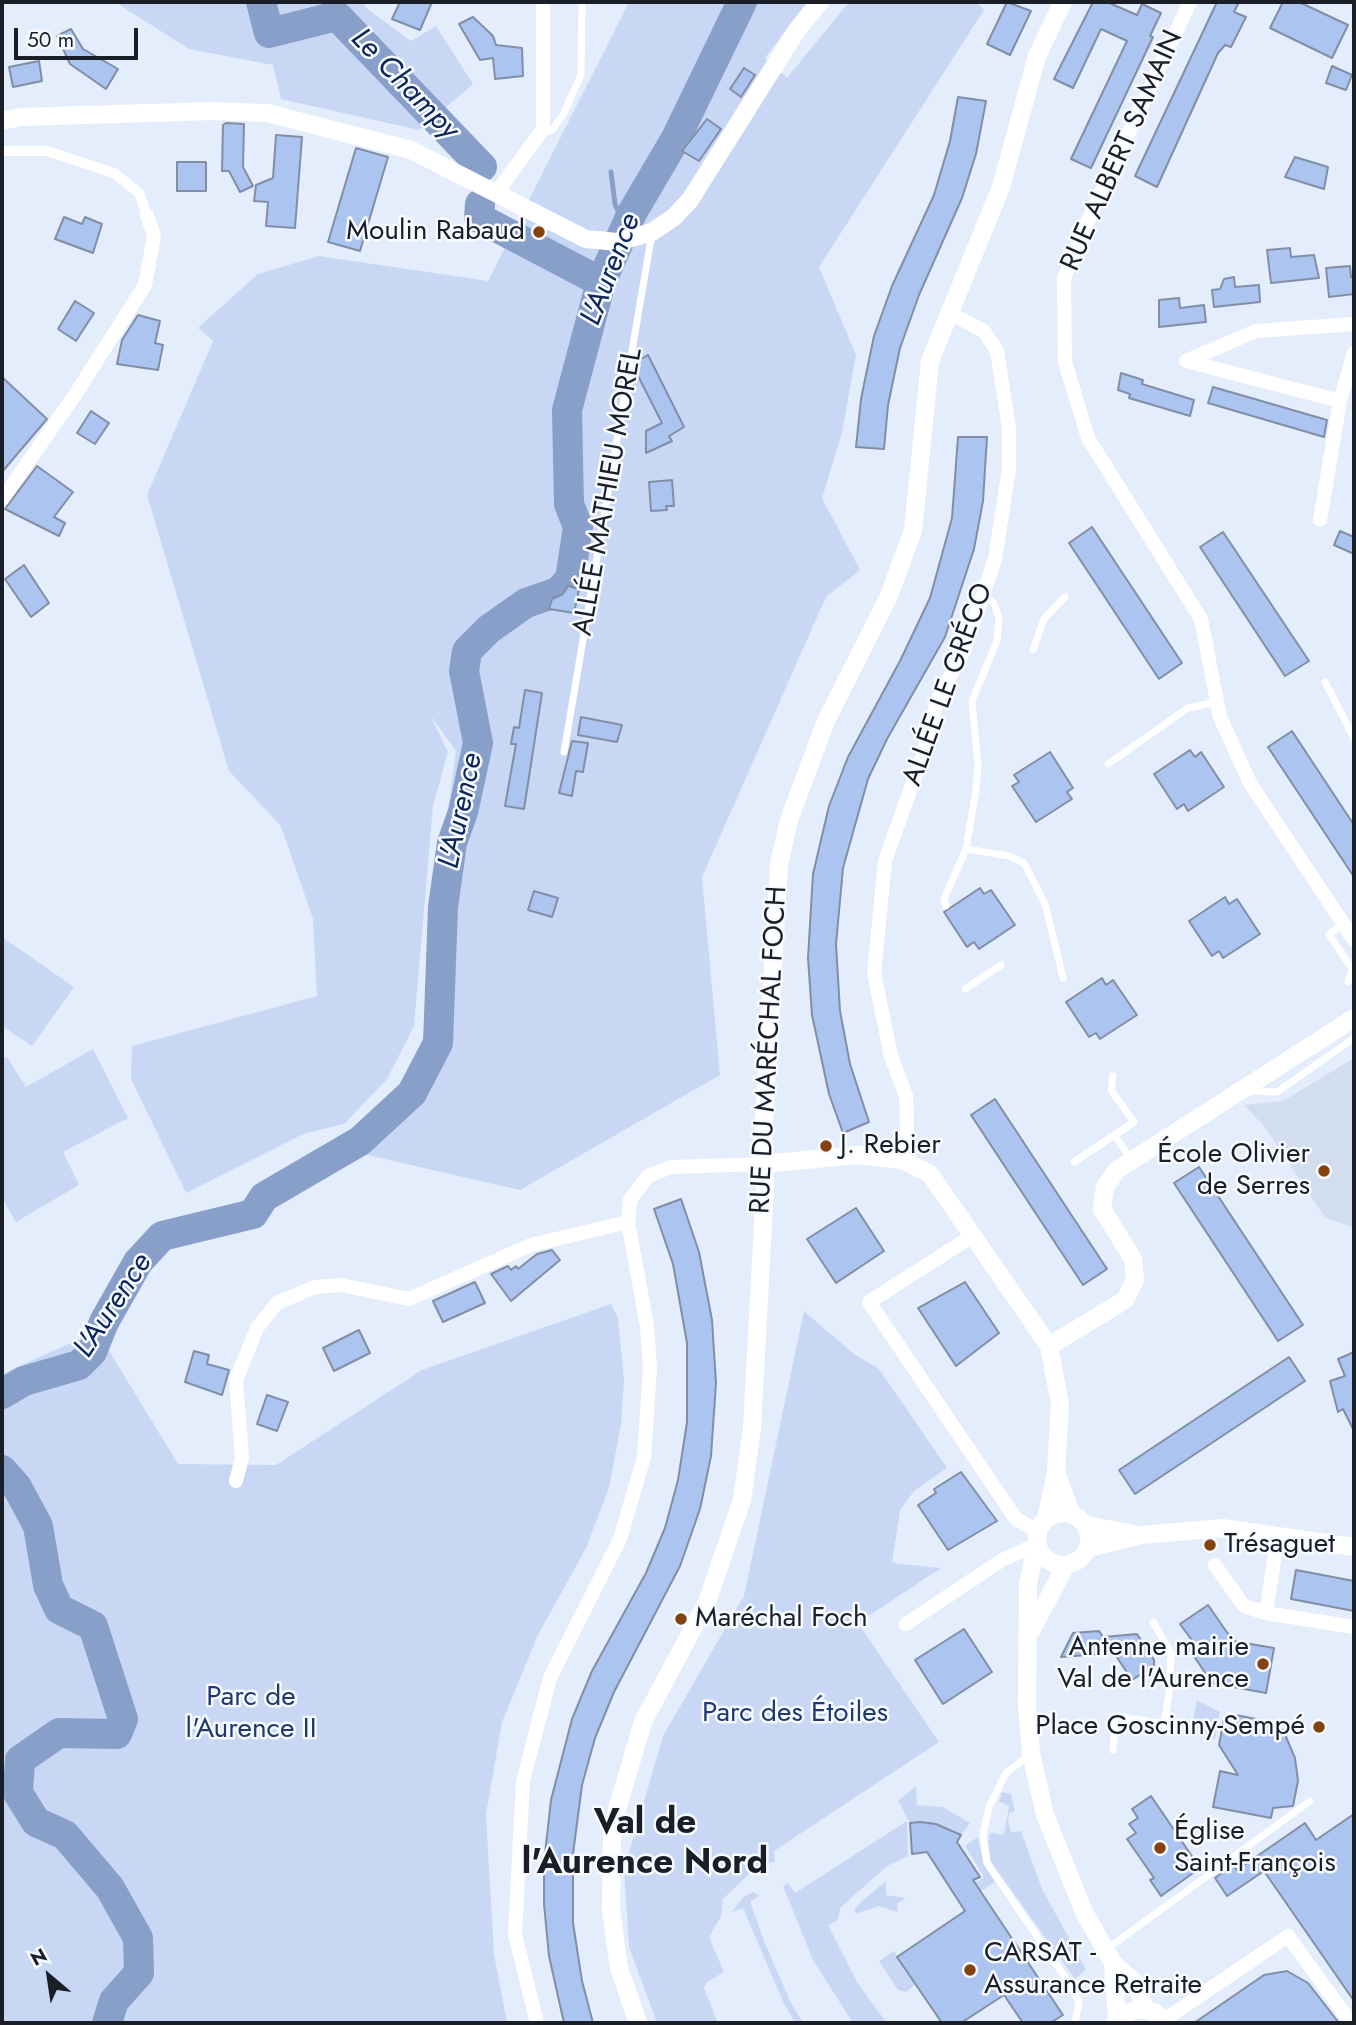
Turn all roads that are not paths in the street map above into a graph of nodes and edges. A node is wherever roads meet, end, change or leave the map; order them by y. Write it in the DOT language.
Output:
graph roads {
  1 [pos="544,2"];
  2 [pos="582,2"];
  3 [pos="820,2"];
  4 [pos="1063,2"];
  5 [pos="1190,2"];
  6 [pos="2,121"];
  7 [pos="541,134"];
  8 [pos="2,151"];
  9 [pos="498,192"];
  10 [pos="147,215"];
  11 [pos="652,232"];
  12 [pos="948,312"];
  13 [pos="1354,324"];
  14 [pos="1354,353"];
  15 [pos="1340,401"];
  16 [pos="2,499"];
  17 [pos="1320,520"];
  18 [pos="983,595"];
  19 [pos="1065,597"];
  20 [pos="1033,650"];
  21 [pos="1325,682"];
  22 [pos="1217,702"];
  23 [pos="1354,738"];
  24 [pos="564,752"];
  25 [pos="1108,764"];
  26 [pos="966,849"];
  27 [pos="946,906"];
  28 [pos="1343,923"];
  29 [pos="1354,940"];
  30 [pos="1001,965"];
  31 [pos="1063,978"];
  32 [pos="1348,982"];
  33 [pos="965,989"];
  34 [pos="1354,1018"];
  35 [pos="1354,1038"];
  36 [pos="1113,1076"];
  37 [pos="1242,1090"];
  38 [pos="1114,1135"];
  39 [pos="904,1160"];
  40 [pos="1132,1161"];
  41 [pos="1074,1162"];
  42 [pos="765,1164"];
  43 [pos="628,1222"];
  44 [pos="974,1235"];
  45 [pos="1049,1346"];
  46 [pos="1056,1472"];
  47 [pos="236,1481"];
  48 [pos="1071,1513"];
  49 [pos="1086,1525"];
  50 [pos="1040,1531"];
  51 [pos="1142,1535"];
  52 [pos="1278,1535"];
  53 [pos="1354,1547"];
  54 [pos="1088,1548"];
  55 [pos="1066,1565"];
  56 [pos="1215,1565"];
  57 [pos="1266,1613"];
  58 [pos="1153,1622"];
  59 [pos="906,1624"];
  60 [pos="1354,1627"];
  61 [pos="1029,1636"];
  62 [pos="1113,1750"];
  63 [pos="1031,1753"];
  64 [pos="1310,1801"];
  65 [pos="1109,1957"];
  66 [pos="1146,2010"];
  67 [pos="1116,2022"];
  68 [pos="1165,2022"];
  69 [pos="537,2023"];
  70 [pos="638,2023"];
  71 [pos="1075,2023"];
  72 [pos="1351,2023"];
  1 -- 7 [label="street"];
  2 -- 7 [label="lane"];
  3 -- 11 [label="street"];
  4 -- 12 [label="street, RUE DU MARÉCHAL FOCH"];
  5 -- 22 [label="street, RUE ALBERT SAMAIN"];
  6 -- 9 [label="street"];
  7 -- 9 [label="street"];
  8 -- 10 [label="street"];
  9 -- 11 [label="street"];
  10 -- 16 [label="street"];
  11 -- 24 [label="lane, ALLÉE MATHIEU MOREL"];
  12 -- 18 [label="street, ALLÉE LE GRÉCO"];
  12 -- 42 [label="street, RUE DU MARÉCHAL FOCH"];
  13 -- 15 [label="street"];
  14 -- 15 [label="street"];
  15 -- 17 [label="street"];
  18 -- 26 [label="lane"];
  18 -- 39 [label="street, ALLÉE LE GRÉCO"];
  19 -- 20 [label="lane"];
  21 -- 23 [label="lane"];
  22 -- 25 [label="lane"];
  22 -- 28 [label="street, RUE ALBERT SAMAIN"];
  26 -- 27 [label="lane"];
  26 -- 31 [label="lane"];
  28 -- 29 [label="street, RUE ALBERT SAMAIN"];
  28 -- 32 [label="lane"];
  30 -- 33 [label="lane"];
  34 -- 37 [label="street"];
  35 -- 37 [label="lane"];
  36 -- 38 [label="lane"];
  37 -- 40 [label="street"];
  38 -- 40 [label="lane"];
  38 -- 41 [label="lane"];
  39 -- 42 [label="street"];
  39 -- 44 [label="street"];
  40 -- 45 [label="street"];
  42 -- 43 [label="street"];
  42 -- 70 [label="street, RUE DU MARÉCHAL FOCH"];
  43 -- 47 [label="street"];
  43 -- 69 [label="street"];
  44 -- 45 [label="street"];
  44 -- 50 [label="street"];
  45 -- 46 [label="street"];
  46 -- 48 [label="street"];
  46 -- 50 [label="street"];
  48 -- 49 [label="street"];
  48 -- 50 [label="street"];
  49 -- 51 [label="street"];
  49 -- 54 [label="street"];
  50 -- 55 [label="street"];
  50 -- 59 [label="street"];
  50 -- 61 [label="street"];
  51 -- 52 [label="street"];
  51 -- 54 [label="street"];
  52 -- 53 [label="street"];
  52 -- 57 [label="street"];
  54 -- 55 [label="street"];
  55 -- 61 [label="street"];
  56 -- 57 [label="street"];
  57 -- 60 [label="street"];
  58 -- 62 [label="lane"];
  61 -- 63 [label="street"];
  63 -- 65 [label="street"];
  63 -- 71 [label="lane"];
  64 -- 65 [label="lane"];
  65 -- 66 [label="street"];
  65 -- 67 [label="street"];
  66 -- 67 [label="street"];
  66 -- 68 [label="street"];
  68 -- 72 [label="street"];
}
